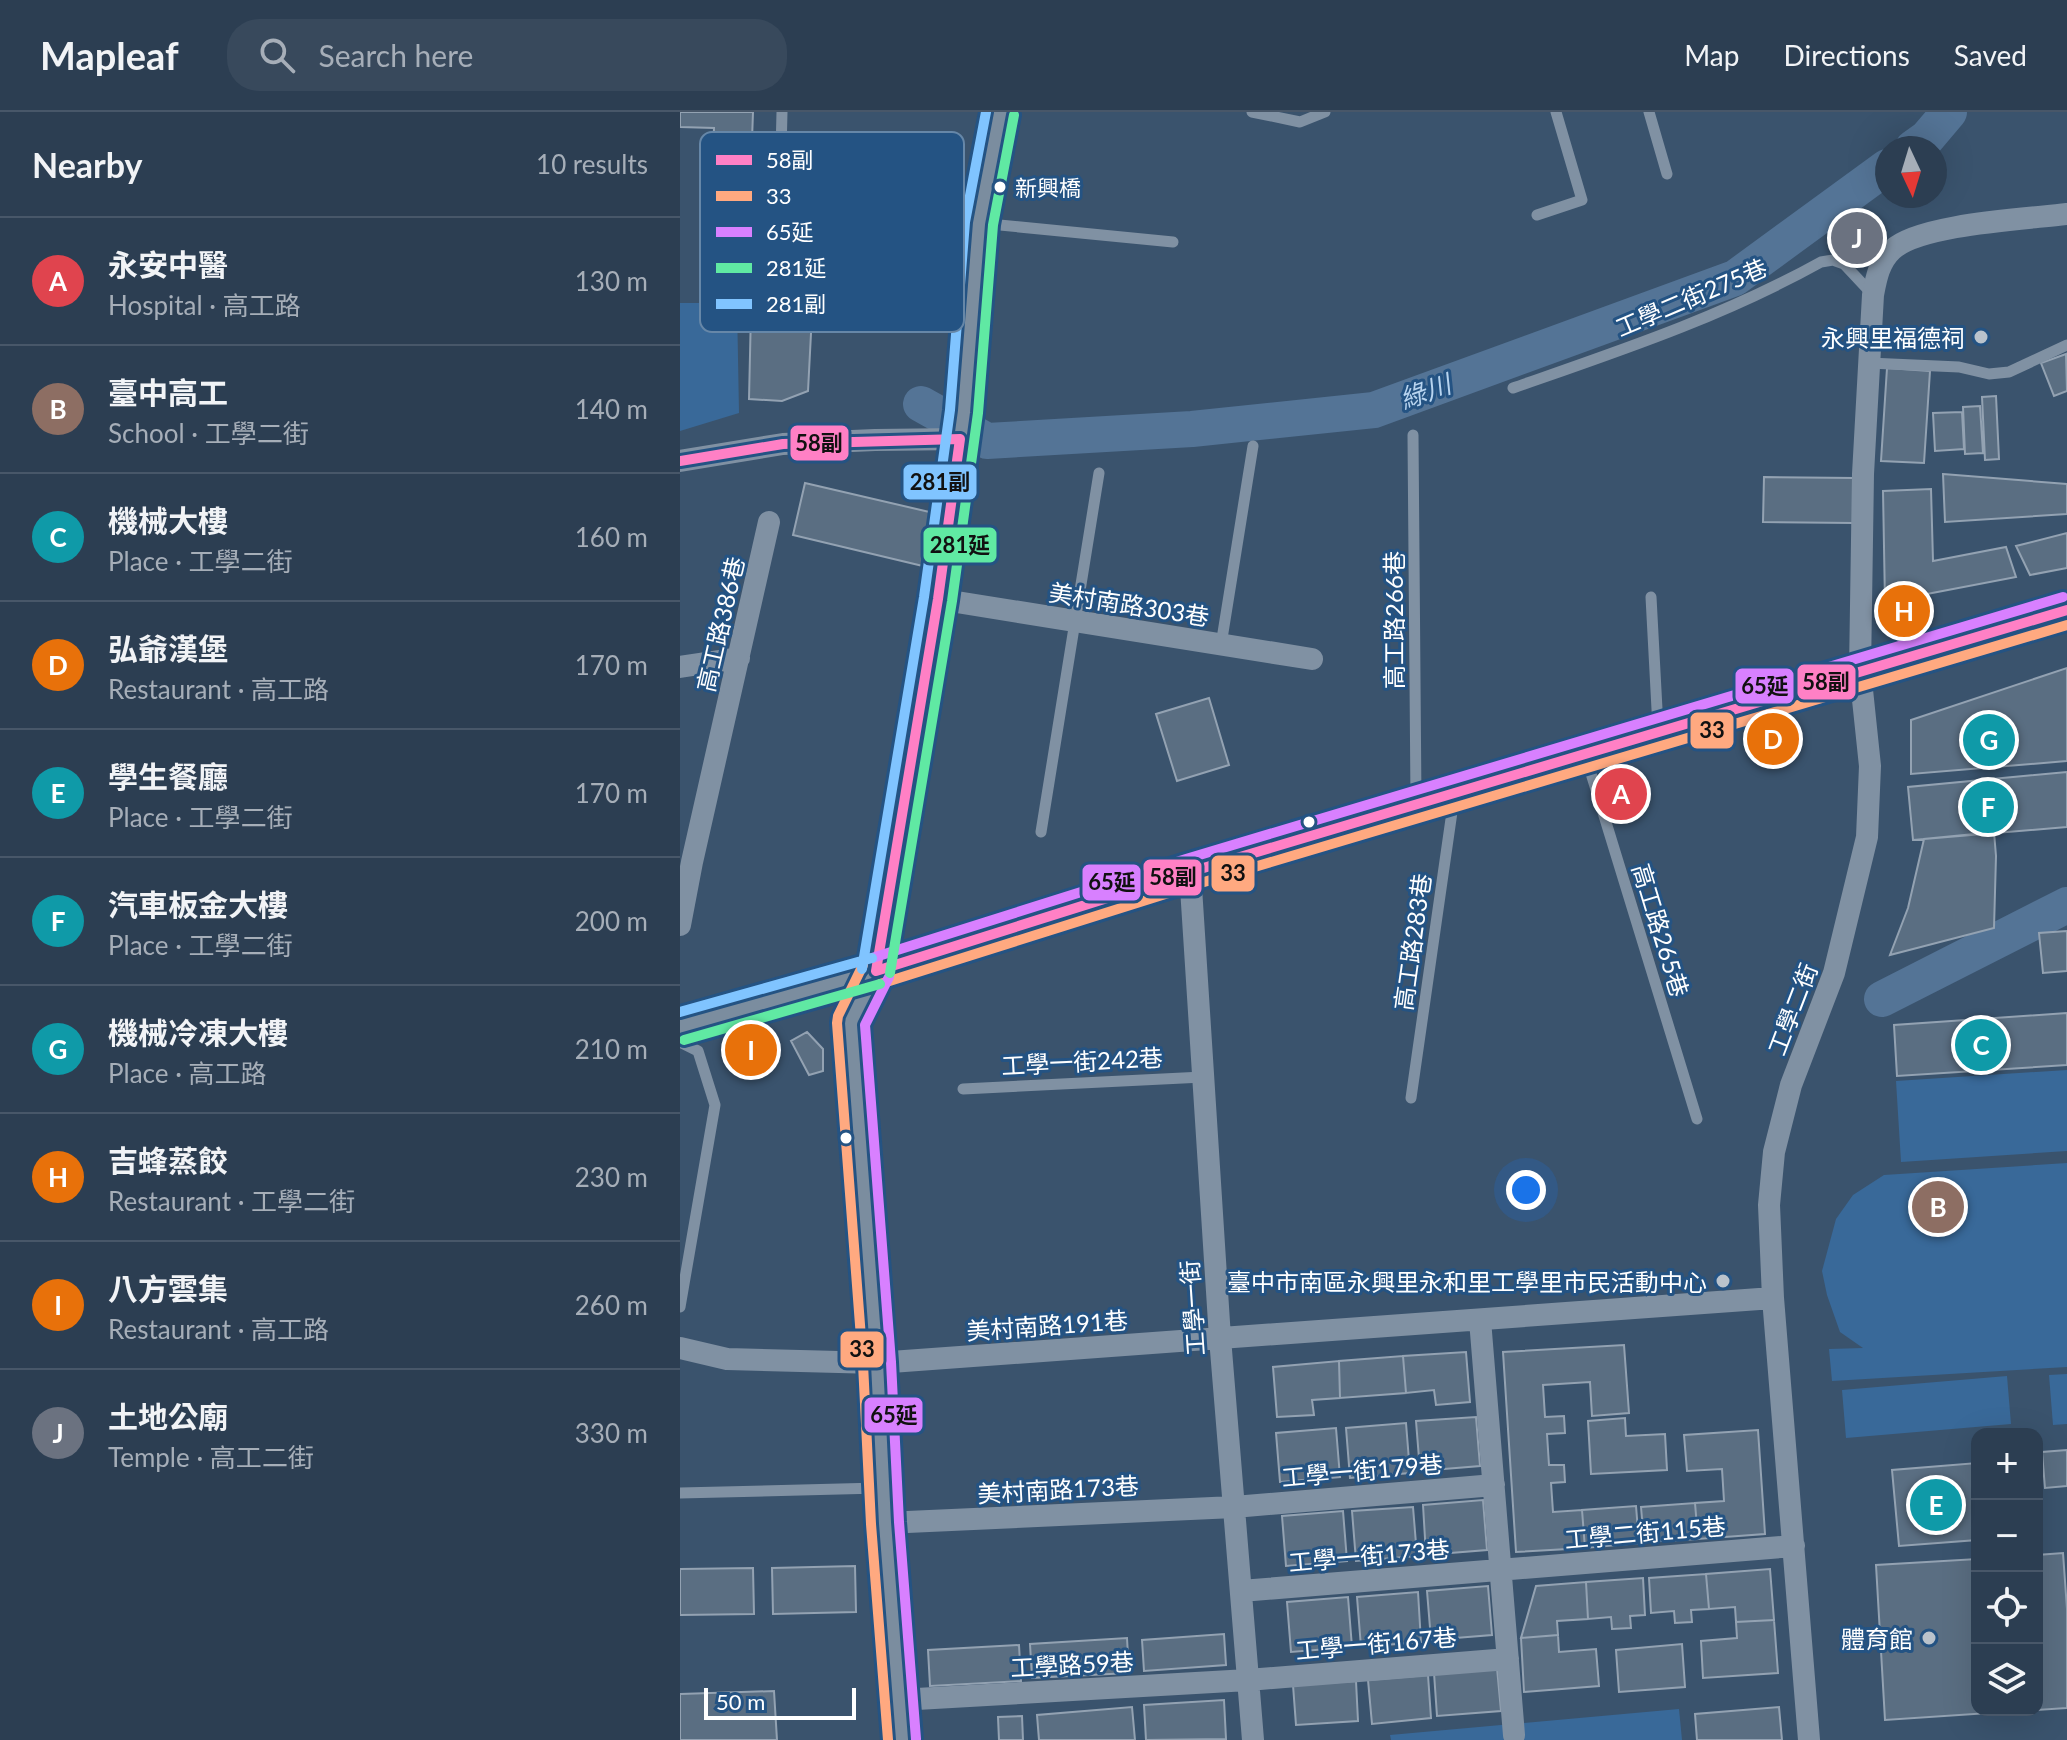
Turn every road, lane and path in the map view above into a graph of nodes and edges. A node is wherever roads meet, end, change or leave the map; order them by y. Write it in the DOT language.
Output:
graph roads {
  1 [pos="782,112"];
  2 [pos="1000,112"];
  3 [pos="1252,112"];
  4 [pos="1325,112"];
  5 [pos="1556,112"];
  6 [pos="1649,112"];
  7 [pos="782,132"];
  8 [pos="1667,174"];
  9 [pos="2067,214"];
  10 [pos="1537,215"];
  11 [pos="964,220"];
  12 [pos="979,223"];
  13 [pos="1173,242"];
  14 [pos="1873,295"];
  15 [pos="2067,345"];
  16 [pos="1869,363"];
  17 [pos="1513,388"];
  18 [pos="1413,435"];
  19 [pos="1253,446"];
  20 [pos="958,450"];
  21 [pos="680,461"];
  22 [pos="1099,473"];
  23 [pos="769,522"];
  24 [pos="1651,597"];
  25 [pos="938,599"];
  26 [pos="2067,610"];
  27 [pos="1075,621"];
  28 [pos="1221,645"];
  29 [pos="739,658"];
  30 [pos="1312,659"];
  31 [pos="680,667"];
  32 [pos="1860,671"];
  33 [pos="1658,731"];
  34 [pos="1584,753"];
  35 [pos="1455,793"];
  36 [pos="1416,805"];
  37 [pos="1041,832"];
  38 [pos="686,863"];
  39 [pos="1190,872"];
  40 [pos="680,925"];
  41 [pos="876,971"];
  42 [pos="680,1027"];
  43 [pos="680,1042"];
  44 [pos="1203,1077"];
  45 [pos="963,1089"];
  46 [pos="1411,1098"];
  47 [pos="1697,1119"];
  48 [pos="1773,1298"];
  49 [pos="680,1307"];
  50 [pos="1480,1320"];
  51 [pos="1220,1338"];
  52 [pos="680,1348"];
  53 [pos="877,1363"];
  54 [pos="1494,1485"];
  55 [pos="883,1488"];
  56 [pos="680,1493"];
  57 [pos="1234,1507"];
  58 [pos="885,1523"];
  59 [pos="1794,1546"];
  60 [pos="1500,1570"];
  61 [pos="1241,1591"];
  62 [pos="1508,1659"];
  63 [pos="1248,1680"];
  64 [pos="899,1700"];
  65 [pos="1514,1735"];
  66 [pos="902,1740"];
  67 [pos="1253,1740"];
  68 [pos="1809,1740"];
  1 -- 7 [label="lane"];
  2 -- 12 [label="street"];
  3 -- 4 [label="lane"];
  5 -- 10 [label="lane"];
  6 -- 8 [label="lane"];
  9 -- 14 [label="street, 工學二街"];
  11 -- 12 [label="lane"];
  12 -- 13 [label="lane"];
  12 -- 20 [label="street"];
  14 -- 16 [label="street, 工學二街"];
  14 -- 17 [label="lane, 工學二街275巷"];
  15 -- 16 [label="lane"];
  16 -- 32 [label="street, 工學二街"];
  18 -- 36 [label="lane, 高工路266巷"];
  19 -- 28 [label="lane"];
  20 -- 21 [label="street"];
  20 -- 25 [label="street"];
  22 -- 27 [label="lane"];
  23 -- 29 [label="street, 高工路386巷"];
  24 -- 33 [label="lane"];
  25 -- 27 [label="street, 美村南路303巷"];
  25 -- 41 [label="street"];
  26 -- 32 [label="street"];
  27 -- 28 [label="street, 美村南路303巷"];
  27 -- 37 [label="lane"];
  28 -- 30 [label="street, 美村南路303巷"];
  29 -- 31 [label="street"];
  29 -- 38 [label="street, 高工路386巷"];
  32 -- 33 [label="street"];
  32 -- 48 [label="street, 工學二街"];
  33 -- 34 [label="street"];
  34 -- 35 [label="street"];
  34 -- 47 [label="lane, 高工路265巷"];
  35 -- 36 [label="street"];
  35 -- 46 [label="lane, 高工路283巷"];
  36 -- 39 [label="street"];
  38 -- 40 [label="street, 高工路386巷"];
  39 -- 41 [label="street"];
  39 -- 44 [label="street, 工學一街"];
  41 -- 42 [label="street"];
  41 -- 53 [label="street"];
  43 -- 49 [label="lane"];
  44 -- 45 [label="lane, 工學一街242巷"];
  44 -- 51 [label="street, 工學一街"];
  48 -- 50 [label="street, 美村南路191巷"];
  48 -- 59 [label="street, 工學二街"];
  50 -- 51 [label="street, 美村南路191巷"];
  50 -- 54 [label="street"];
  51 -- 53 [label="street, 美村南路191巷"];
  51 -- 57 [label="street, 工學一街"];
  52 -- 53 [label="street, 美村南路191巷"];
  53 -- 55 [label="street"];
  54 -- 57 [label="street, 工學一街179巷"];
  54 -- 60 [label="street"];
  55 -- 56 [label="lane"];
  55 -- 58 [label="street"];
  57 -- 58 [label="street, 美村南路173巷"];
  57 -- 61 [label="street, 工學一街"];
  58 -- 64 [label="street"];
  59 -- 60 [label="street, 工學二街115巷"];
  59 -- 68 [label="street, 工學二街"];
  60 -- 61 [label="street, 工學一街173巷"];
  60 -- 62 [label="street"];
  61 -- 63 [label="street, 工學一街"];
  62 -- 63 [label="street, 工學一街167巷"];
  62 -- 65 [label="street"];
  63 -- 64 [label="street, 工學路59巷"];
  63 -- 67 [label="street, 工學一街"];
  64 -- 66 [label="street"];
}
